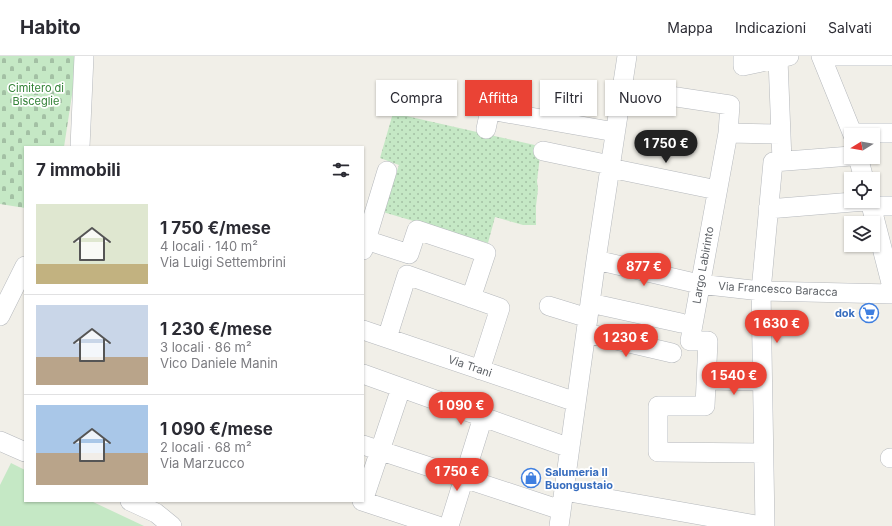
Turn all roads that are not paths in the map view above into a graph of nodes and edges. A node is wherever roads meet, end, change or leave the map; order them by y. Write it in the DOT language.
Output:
graph roads {
  1 [pos="84,56"];
  2 [pos="627,56"];
  3 [pos="821,56"];
  4 [pos="892,56"];
  5 [pos="783,58"];
  6 [pos="743,61"];
  7 [pos="676,97"];
  8 [pos="486,128"];
  9 [pos="851,128"];
  10 [pos="615,132"];
  11 [pos="728,132"];
  12 [pos="880,133"];
  13 [pos="892,133"];
  14 [pos="781,134"];
  15 [pos="80,146"];
  16 [pos="543,151"];
  17 [pos="844,156"];
  18 [pos="777,161"];
  19 [pos="610,166"];
  20 [pos="387,171"];
  21 [pos="717,190"];
  22 [pos="844,204"];
  23 [pos="880,204"];
  24 [pos="892,206"];
  25 [pos="870,208"];
  26 [pos="768,209"];
  27 [pos="365,245"];
  28 [pos="596,260"];
  29 [pos="24,268"];
  30 [pos="699,284"];
  31 [pos="892,287"];
  32 [pos="761,291"];
  33 [pos="892,294"];
  34 [pos="471,298"];
  35 [pos="549,306"];
  36 [pos="0,316"];
  37 [pos="588,318"];
  38 [pos="681,323"];
  39 [pos="364,330"];
  40 [pos="387,338"];
  41 [pos="672,353"];
  42 [pos="480,370"];
  43 [pos="364,374"];
  44 [pos="707,380"];
  45 [pos="762,381"];
  46 [pos="401,388"];
  47 [pos="576,402"];
  48 [pos="483,417"];
  49 [pos="0,441"];
  50 [pos="372,448"];
  51 [pos="570,448"];
  52 [pos="24,452"];
  53 [pos="763,453"];
  54 [pos="464,478"];
  55 [pos="564,491"];
  56 [pos="364,495"];
  57 [pos="364,501"];
  58 [pos="132,502"];
  59 [pos="560,518"];
  60 [pos="172,526"];
  61 [pos="438,526"];
  62 [pos="449,526"];
  63 [pos="763,526"];
  1 -- 15 [label="street"];
  2 -- 10 [label="street"];
  3 -- 4 [label="street"];
  3 -- 9 [label="street"];
  5 -- 6 [label="street"];
  5 -- 14 [label="street"];
  7 -- 11 [label="street, Largo Labirinto"];
  8 -- 10 [label="street"];
  10 -- 19 [label="street"];
  11 -- 14 [label="street"];
  11 -- 21 [label="street, Largo Labirinto"];
  12 -- 13 [label="street"];
  14 -- 18 [label="street"];
  16 -- 19 [label="street"];
  17 -- 18 [label="street"];
  18 -- 26 [label="street"];
  19 -- 21 [label="street"];
  19 -- 28 [label="street"];
  20 -- 27 [label="street"];
  21 -- 30 [label="street, Largo Labirinto"];
  22 -- 26 [label="street"];
  23 -- 24 [label="street"];
  25 -- 31 [label="street"];
  26 -- 32 [label="street"];
  27 -- 34 [label="street"];
  28 -- 30 [label="street, Via Francesco Baracca"];
  28 -- 37 [label="street"];
  29 -- 36 [label="street"];
  30 -- 32 [label="street, Via Francesco Baracca"];
  30 -- 44 [label="street, Largo Labirinto"];
  32 -- 33 [label="street, Via Francesco Baracca"];
  32 -- 45 [label="street"];
  34 -- 40 [label="street"];
  34 -- 42 [label="street"];
  35 -- 37 [label="street"];
  37 -- 38 [label="street"];
  37 -- 41 [label="street"];
  37 -- 47 [label="street"];
  39 -- 40 [label="street, Via Trani"];
  40 -- 42 [label="street, Via Trani"];
  42 -- 47 [label="street, Via Trani"];
  43 -- 46 [label="street"];
  44 -- 45 [label="street"];
  44 -- 53 [label="street, Largo Labirinto"];
  45 -- 53 [label="street"];
  46 -- 48 [label="street"];
  46 -- 50 [label="street"];
  47 -- 51 [label="street"];
  48 -- 51 [label="street"];
  48 -- 54 [label="street"];
  49 -- 52 [label="street"];
  50 -- 54 [label="street"];
  50 -- 56 [label="street"];
  51 -- 55 [label="street"];
  53 -- 63 [label="street"];
  54 -- 59 [label="street"];
  54 -- 62 [label="street"];
  55 -- 59 [label="street"];
  55 -- 63 [label="street"];
  57 -- 61 [label="street"];
  58 -- 60 [label="street"];
}
